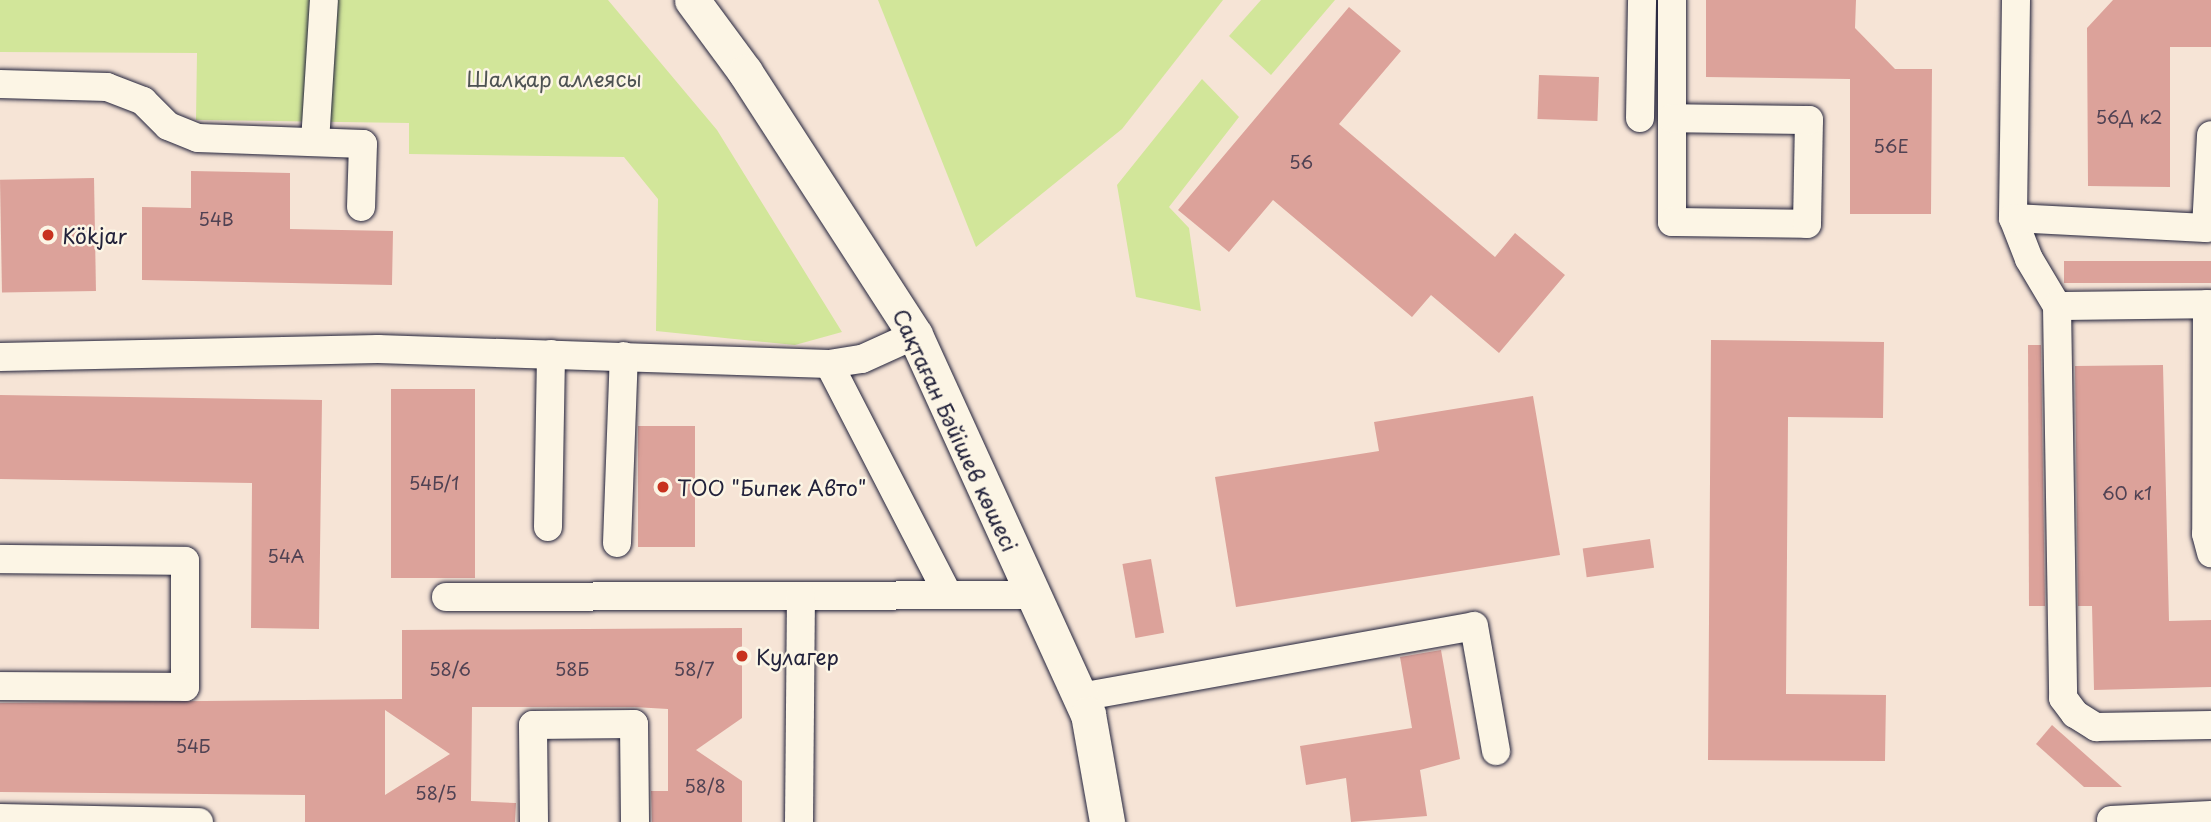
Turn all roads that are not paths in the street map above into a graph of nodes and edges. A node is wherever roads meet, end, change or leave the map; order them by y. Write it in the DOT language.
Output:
graph roads {
  1 [pos="324,0"];
  2 [pos="692,0"];
  3 [pos="1642,0"];
  4 [pos="1672,0"];
  5 [pos="2016,0"];
  6 [pos="0,84"];
  7 [pos="1640,118"];
  8 [pos="1672,118"];
  9 [pos="2211,135"];
  10 [pos="315,142"];
  11 [pos="361,208"];
  12 [pos="2013,218"];
  13 [pos="2209,304"];
  14 [pos="2057,306"];
  15 [pos="915,335"];
  16 [pos="551,354"];
  17 [pos="624,356"];
  18 [pos="0,357"];
  19 [pos="829,364"];
  20 [pos="548,527"];
  21 [pos="617,543"];
  22 [pos="2211,553"];
  23 [pos="0,559"];
  24 [pos="948,595"];
  25 [pos="1034,595"];
  26 [pos="801,596"];
  27 [pos="446,597"];
  28 [pos="0,686"];
  29 [pos="1080,697"];
  30 [pos="2211,725"];
  31 [pos="1496,751"];
  32 [pos="0,818"];
  33 [pos="2208,818"];
  34 [pos="2108,821"];
  35 [pos="199,822"];
  36 [pos="534,822"];
  37 [pos="635,822"];
  38 [pos="799,822"];
  39 [pos="1107,822"];
  1 -- 10 [label="lane"];
  2 -- 15 [label="main road, Сақтаған Бәйішев көшесі"];
  3 -- 7 [label="lane"];
  4 -- 8 [label="lane"];
  5 -- 12 [label="lane"];
  6 -- 10 [label="lane"];
  8 -- 8 [label="lane"];
  9 -- 12 [label="lane"];
  10 -- 11 [label="lane"];
  12 -- 14 [label="lane"];
  13 -- 14 [label="lane"];
  13 -- 22 [label="lane"];
  14 -- 30 [label="lane"];
  15 -- 19 [label="lane"];
  15 -- 25 [label="main road, Сақтаған Бәйішев көшесі"];
  16 -- 17 [label="lane"];
  16 -- 18 [label="lane"];
  16 -- 20 [label="lane"];
  17 -- 19 [label="lane"];
  17 -- 21 [label="lane"];
  19 -- 24 [label="lane"];
  23 -- 28 [label="lane"];
  24 -- 25 [label="lane"];
  24 -- 26 [label="lane"];
  25 -- 29 [label="main road, Сақтаған Бәйішев көшесі"];
  26 -- 27 [label="lane"];
  26 -- 38 [label="lane"];
  29 -- 31 [label="lane"];
  29 -- 39 [label="main road, Сақтаған Бәйішев көшесі"];
  32 -- 35 [label="lane"];
  33 -- 34 [label="lane"];
  36 -- 37 [label="lane"];
}
